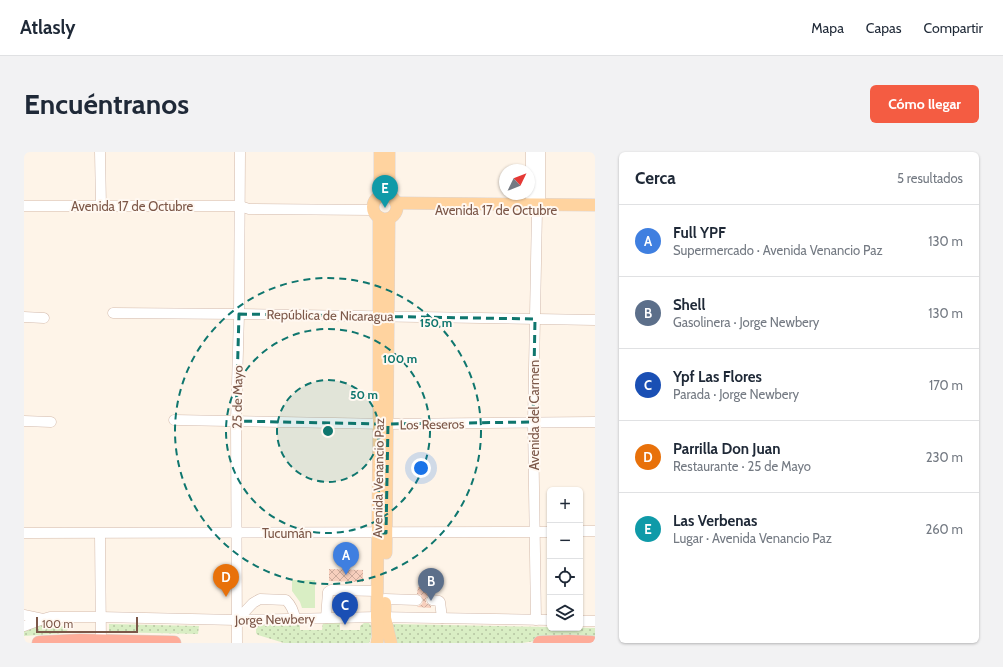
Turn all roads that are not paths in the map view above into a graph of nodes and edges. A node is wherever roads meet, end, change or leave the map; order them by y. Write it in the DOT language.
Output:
graph roads {
  1 [pos="100,152"];
  2 [pos="240,152"];
  3 [pos="380,152"];
  4 [pos="389,152"];
  5 [pos="531,152"];
  6 [pos="540,152"];
  7 [pos="595,205"];
  8 [pos="24,206"];
  9 [pos="101,206"];
  10 [pos="240,206"];
  11 [pos="536,206"];
  12 [pos="385,207"];
  13 [pos="595,211"];
  14 [pos="113,313"];
  15 [pos="239,314"];
  16 [pos="384,316"];
  17 [pos="24,317"];
  18 [pos="44,318"];
  19 [pos="536,319"];
  20 [pos="595,320"];
  21 [pos="174,420"];
  22 [pos="24,421"];
  23 [pos="52,422"];
  24 [pos="236,422"];
  25 [pos="533,422"];
  26 [pos="595,422"];
  27 [pos="383,424"];
  28 [pos="595,531"];
  29 [pos="534,532"];
  30 [pos="547,532"];
  31 [pos="583,532"];
  32 [pos="24,533"];
  33 [pos="236,533"];
  34 [pos="382,533"];
  35 [pos="100,534"];
  36 [pos="381,595"];
  37 [pos="417,600"];
  38 [pos="432,600"];
  39 [pos="24,615"];
  40 [pos="100,617"];
  41 [pos="326,618"];
  42 [pos="381,618"];
  43 [pos="442,618"];
  44 [pos="43,619"];
  45 [pos="294,619"];
  46 [pos="237,620"];
  47 [pos="536,620"];
  48 [pos="547,620"];
  49 [pos="583,620"];
  50 [pos="595,621"];
  51 [pos="24,626"];
  52 [pos="101,642"];
  53 [pos="570,642"];
  54 [pos="39,643"];
  55 [pos="174,643"];
  56 [pos="237,643"];
  57 [pos="376,643"];
  58 [pos="391,643"];
  59 [pos="540,643"];
  60 [pos="592,643"];
  1 -- 9 [label="street"];
  2 -- 10 [label="street, 25 de Mayo"];
  3 -- 12 [label="main road, Avenida Venancio Paz"];
  4 -- 12 [label="main road, Avenida Venancio Paz"];
  5 -- 11 [label="street, Avenida del Carmen"];
  6 -- 11 [label="street, Avenida del Carmen"];
  7 -- 11 [label="main road, Avenida 17 de Octubre"];
  8 -- 9 [label="street, Avenida 17 de Octubre"];
  9 -- 10 [label="street, Avenida 17 de Octubre"];
  10 -- 12 [label="street, Avenida 17 de Octubre"];
  10 -- 15 [label="street, 25 de Mayo"];
  11 -- 12 [label="main road, Avenida 17 de Octubre"];
  11 -- 13 [label="main road, Avenida 17 de Octubre"];
  11 -- 19 [label="street, Avenida del Carmen"];
  12 -- 16 [label="main road, Avenida Venancio Paz"];
  14 -- 15 [label="street, República de Nicaragua"];
  15 -- 16 [label="street, República de Nicaragua"];
  15 -- 24 [label="street, 25 de Mayo"];
  16 -- 19 [label="street, República de Nicaragua"];
  16 -- 27 [label="main road, Avenida Venancio Paz"];
  17 -- 18 [label="street"];
  19 -- 20 [label="street, República de Nicaragua"];
  19 -- 25 [label="street, Avenida del Carmen"];
  21 -- 24 [label="street, Los Reseros"];
  22 -- 23 [label="street"];
  24 -- 27 [label="street, Los Reseros"];
  24 -- 33 [label="street, 25 de Mayo"];
  25 -- 26 [label="street, Los Reseros"];
  25 -- 27 [label="street, Los Reseros"];
  25 -- 29 [label="street, Avenida del Carmen"];
  27 -- 34 [label="main road, Avenida Venancio Paz"];
  28 -- 31 [label="street"];
  29 -- 30 [label="street, Tucumán"];
  29 -- 34 [label="street, Tucumán"];
  29 -- 47 [label="street, Avenida del Carmen"];
  32 -- 35 [label="street, Tucumán"];
  33 -- 34 [label="street, Tucumán"];
  33 -- 35 [label="street, Tucumán"];
  33 -- 46 [label="street, 25 de Mayo"];
  34 -- 36 [label="main road, Avenida Venancio Paz"];
  35 -- 40 [label="street"];
  36 -- 37 [label="street"];
  36 -- 41 [label="street"];
  36 -- 42 [label="main road, Avenida Venancio Paz"];
  38 -- 43 [label="street"];
  39 -- 44 [label="street, Jorge Newbery"];
  40 -- 44 [label="street, Jorge Newbery"];
  40 -- 46 [label="street, Jorge Newbery"];
  40 -- 52 [label="street"];
  41 -- 42 [label="street, Jorge Newbery"];
  41 -- 45 [label="street, Jorge Newbery"];
  42 -- 43 [label="street, Jorge Newbery"];
  42 -- 57 [label="main road, Avenida Venancio Paz"];
  42 -- 58 [label="main road, Avenida Venancio Paz"];
  43 -- 47 [label="street, Jorge Newbery"];
  44 -- 51 [label="street"];
  45 -- 46 [label="street, Jorge Newbery"];
  45 -- 46 [label="street"];
  46 -- 56 [label="street, 25 de Mayo"];
  47 -- 48 [label="street, Jorge Newbery"];
  49 -- 50 [label="street"];
  52 -- 54 [label="highway"];
  52 -- 55 [label="highway"];
  53 -- 59 [label="highway"];
  53 -- 60 [label="highway"];
}
